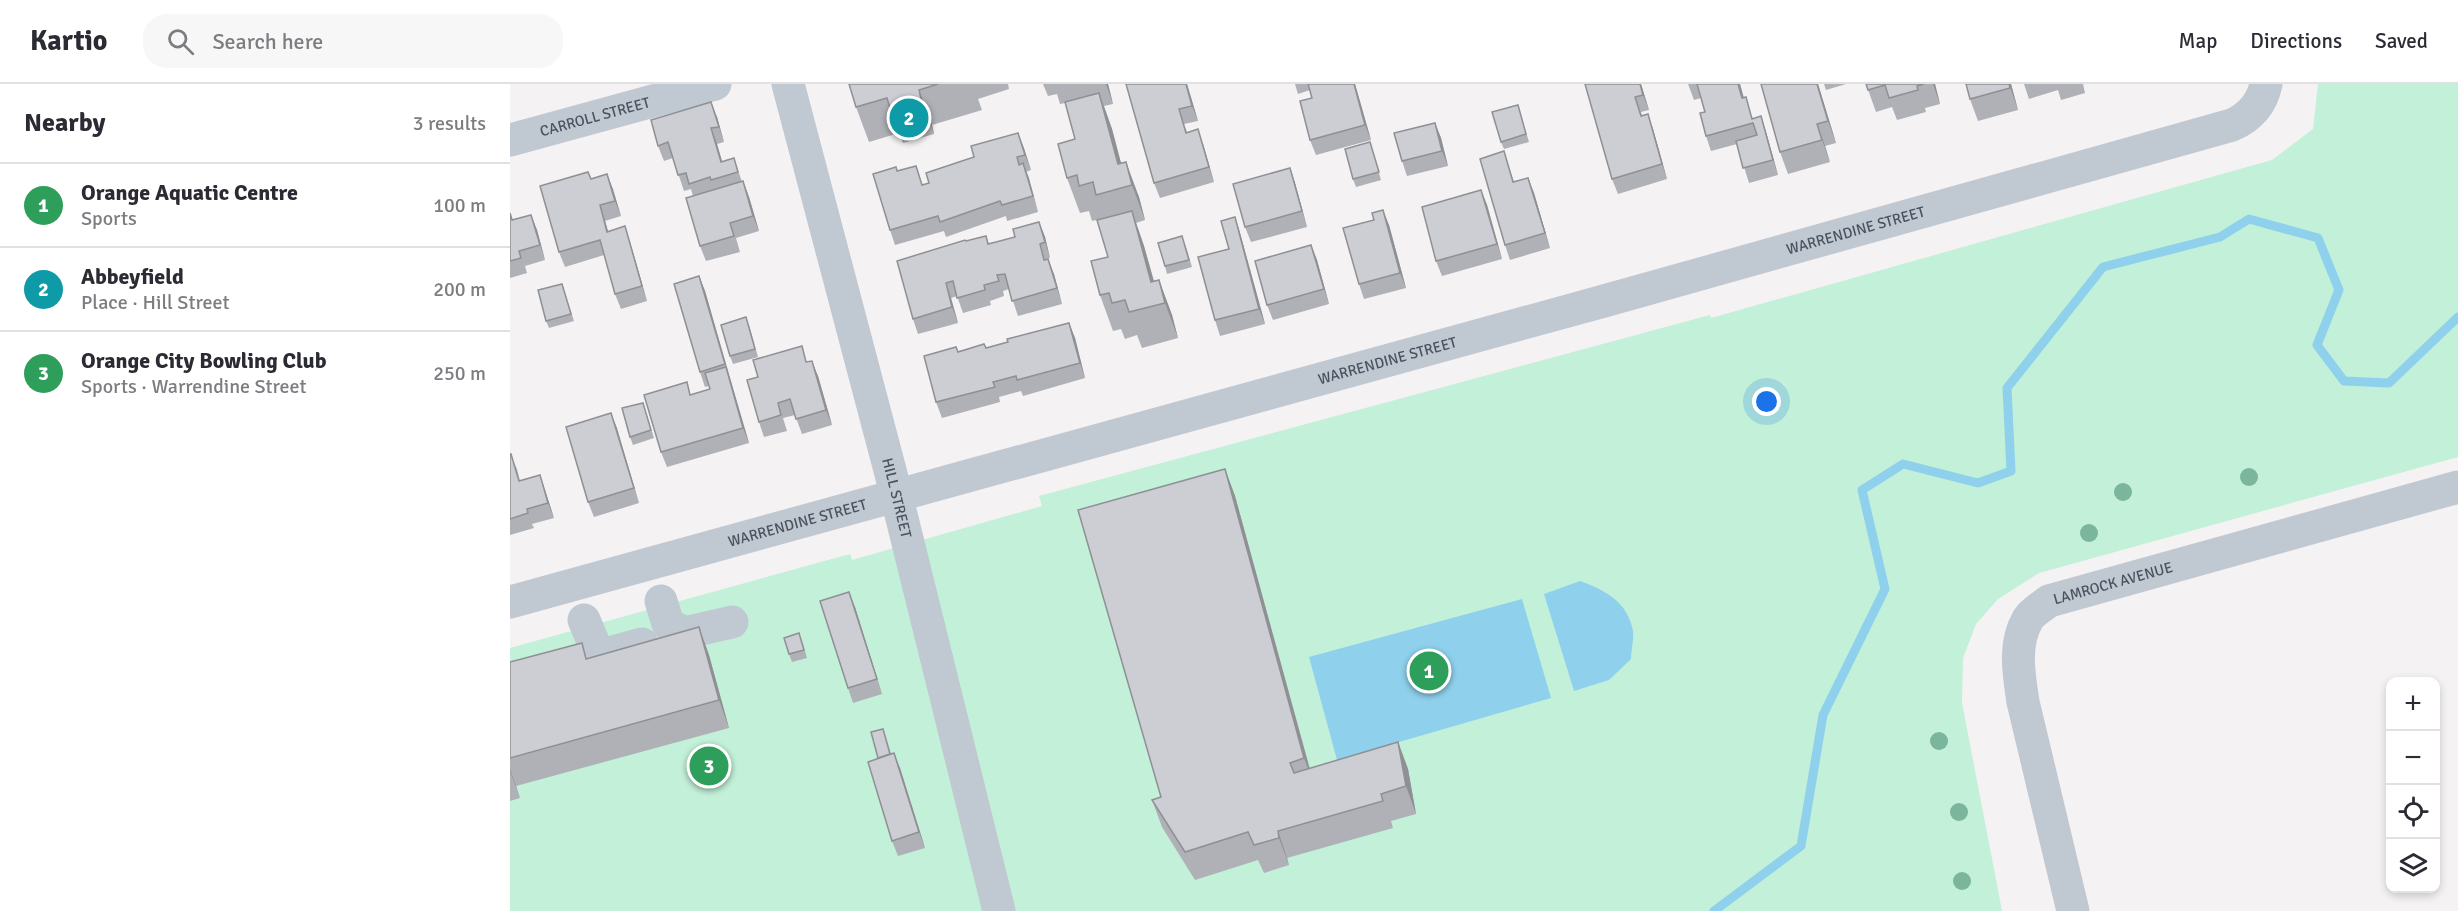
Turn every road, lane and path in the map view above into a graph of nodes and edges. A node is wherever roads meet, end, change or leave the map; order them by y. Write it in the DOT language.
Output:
graph roads {
  1 [pos="715,84"];
  2 [pos="788,84"];
  3 [pos="2263,94"];
  4 [pos="510,140"];
  5 [pos="2458,487"];
  6 [pos="896,496"];
  7 [pos="661,601"];
  8 [pos="510,602"];
  9 [pos="584,620"];
  10 [pos="732,622"];
  11 [pos="684,633"];
  12 [pos="999,911"];
  13 [pos="2073,911"];
  1 -- 4 [label="street, CARROLL STREET"];
  2 -- 6 [label="street, HILL STREET"];
  3 -- 6 [label="street, WARRENDINE STREET"];
  5 -- 13 [label="street, LAMROCK AVENUE"];
  6 -- 8 [label="street, WARRENDINE STREET"];
  6 -- 12 [label="street, HILL STREET"];
  7 -- 11 [label="street"];
  9 -- 11 [label="street"];
  10 -- 11 [label="street"];
}
